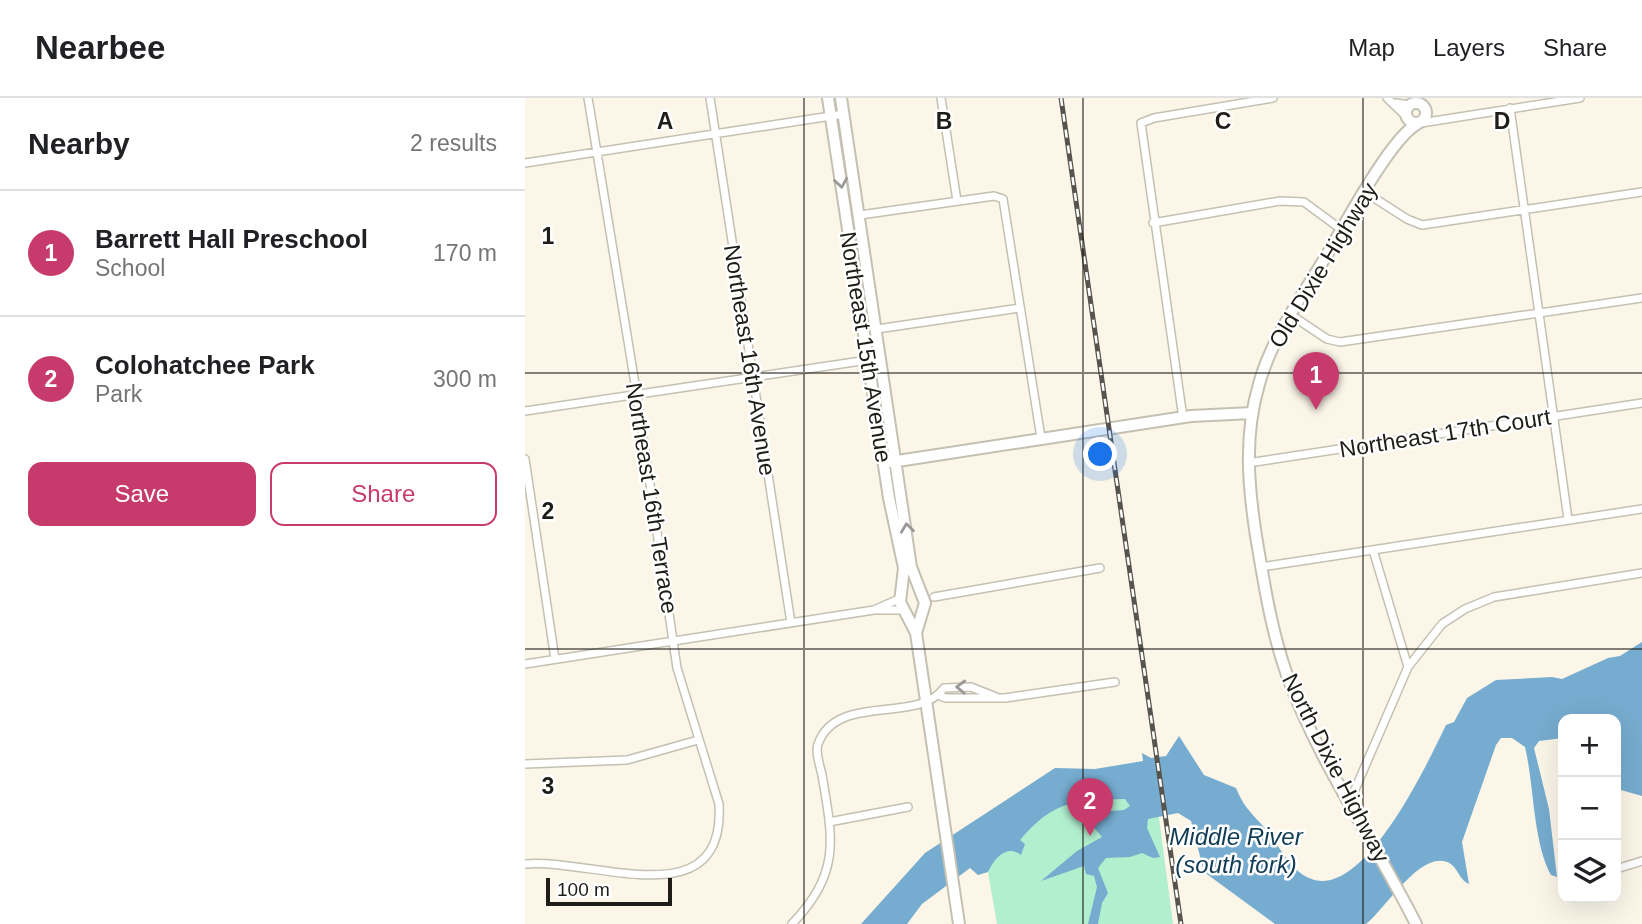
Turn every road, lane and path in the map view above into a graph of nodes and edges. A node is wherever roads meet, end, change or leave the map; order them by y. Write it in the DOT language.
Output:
graph roads {
  1 [pos="588,98"];
  2 [pos="709,98"];
  3 [pos="828,98"];
  4 [pos="841,98"];
  5 [pos="941,98"];
  6 [pos="1273,98"];
  7 [pos="1387,98"];
  8 [pos="1580,98"];
  9 [pos="1394,103"];
  10 [pos="1510,108"];
  11 [pos="1418,111"];
  12 [pos="844,114"];
  13 [pos="830,116"];
  14 [pos="715,134"];
  15 [pos="595,152"];
  16 [pos="525,163"];
  17 [pos="1365,192"];
  18 [pos="1642,192"];
  19 [pos="957,201"];
  20 [pos="1525,210"];
  21 [pos="860,215"];
  22 [pos="1153,223"];
  23 [pos="1342,230"];
  24 [pos="1642,298"];
  25 [pos="1020,308"];
  26 [pos="1539,313"];
  27 [pos="1291,315"];
  28 [pos="877,329"];
  29 [pos="868,359"];
  30 [pos="753,378"];
  31 [pos="637,396"];
  32 [pos="1642,403"];
  33 [pos="525,411"];
  34 [pos="1252,413"];
  35 [pos="1555,416"];
  36 [pos="1182,418"];
  37 [pos="1041,438"];
  38 [pos="525,459"];
  39 [pos="897,461"];
  40 [pos="1248,463"];
  41 [pos="884,464"];
  42 [pos="1642,509"];
  43 [pos="1568,519"];
  44 [pos="1373,551"];
  45 [pos="1261,567"];
  46 [pos="1100,568"];
  47 [pos="1642,573"];
  48 [pos="926,595"];
  49 [pos="902,596"];
  50 [pos="874,610"];
  51 [pos="923,610"];
  52 [pos="904,611"];
  53 [pos="791,623"];
  54 [pos="916,633"];
  55 [pos="673,641"];
  56 [pos="555,659"];
  57 [pos="525,664"];
  58 [pos="1408,667"];
  59 [pos="1115,682"];
  60 [pos="926,700"];
  61 [pos="698,740"];
  62 [pos="525,764"];
  63 [pos="1350,801"];
  64 [pos="908,807"];
  65 [pos="829,822"];
  66 [pos="1642,861"];
  67 [pos="525,864"];
  68 [pos="1621,867"];
  69 [pos="792,924"];
  70 [pos="959,924"];
  71 [pos="1416,924"];
  1 -- 15 [label="street, Northeast 16th Terrace"];
  2 -- 14 [label="street, Northeast 16th Avenue"];
  3 -- 13 [label="street, Northeast 15th Avenue"];
  4 -- 12 [label="street, Northeast 15th Avenue"];
  5 -- 19 [label="street"];
  6 -- 22 [label="street"];
  7 -- 9 [label="street"];
  8 -- 10 [label="street"];
  9 -- 11 [label="street"];
  9 -- 11 [label="street"];
  10 -- 11 [label="street"];
  10 -- 20 [label="street"];
  11 -- 17 [label="street, Old Dixie Highway"];
  12 -- 13 [label="street"];
  12 -- 21 [label="street, Northeast 15th Avenue"];
  13 -- 14 [label="street"];
  13 -- 29 [label="street, Northeast 15th Avenue, one-way"];
  14 -- 15 [label="street"];
  14 -- 30 [label="street, Northeast 16th Avenue"];
  15 -- 16 [label="street"];
  15 -- 31 [label="street, Northeast 16th Terrace"];
  17 -- 20 [label="street"];
  17 -- 23 [label="street, Old Dixie Highway"];
  18 -- 20 [label="street"];
  19 -- 21 [label="street"];
  19 -- 25 [label="street"];
  20 -- 26 [label="street"];
  21 -- 28 [label="street, Northeast 15th Avenue"];
  22 -- 23 [label="street"];
  22 -- 36 [label="street"];
  23 -- 27 [label="street, Old Dixie Highway"];
  24 -- 26 [label="street"];
  25 -- 28 [label="street"];
  25 -- 37 [label="street"];
  26 -- 27 [label="street"];
  26 -- 35 [label="street"];
  27 -- 34 [label="street, Old Dixie Highway"];
  28 -- 39 [label="street, Northeast 15th Avenue"];
  29 -- 30 [label="street"];
  29 -- 41 [label="street, Northeast 15th Avenue"];
  30 -- 31 [label="street"];
  30 -- 53 [label="street, Northeast 16th Avenue"];
  31 -- 33 [label="street"];
  31 -- 55 [label="street, Northeast 16th Terrace"];
  32 -- 35 [label="street, Northeast 17th Court"];
  34 -- 36 [label="street"];
  34 -- 40 [label="street, Old Dixie Highway"];
  35 -- 40 [label="street, Northeast 17th Court"];
  35 -- 43 [label="street"];
  36 -- 37 [label="street"];
  37 -- 39 [label="street"];
  38 -- 56 [label="street"];
  39 -- 41 [label="street"];
  48 -- 39 [label="street, Northeast 15th Avenue, one-way"];
  40 -- 45 [label="street, Old Dixie Highway"];
  41 -- 49 [label="street, Northeast 15th Avenue"];
  42 -- 43 [label="street"];
  43 -- 44 [label="street"];
  44 -- 45 [label="street"];
  44 -- 58 [label="street"];
  45 -- 63 [label="street, North Dixie Highway"];
  46 -- 48 [label="street"];
  47 -- 58 [label="street"];
  48 -- 49 [label="street"];
  48 -- 51 [label="street"];
  49 -- 50 [label="street"];
  49 -- 52 [label="street"];
  50 -- 52 [label="street"];
  50 -- 53 [label="street"];
  51 -- 52 [label="street"];
  51 -- 54 [label="street"];
  52 -- 54 [label="street"];
  53 -- 55 [label="street"];
  54 -- 60 [label="street"];
  55 -- 56 [label="street"];
  55 -- 61 [label="street, Northeast 16th Terrace"];
  56 -- 57 [label="street"];
  58 -- 63 [label="street"];
  59 -- 60 [label="street"];
  60 -- 65 [label="street"];
  60 -- 70 [label="street"];
  61 -- 62 [label="street"];
  61 -- 67 [label="street, Northeast 16th Terrace"];
  63 -- 71 [label="street, North Dixie Highway"];
  64 -- 65 [label="street"];
  65 -- 69 [label="street"];
  66 -- 68 [label="street"];
}
